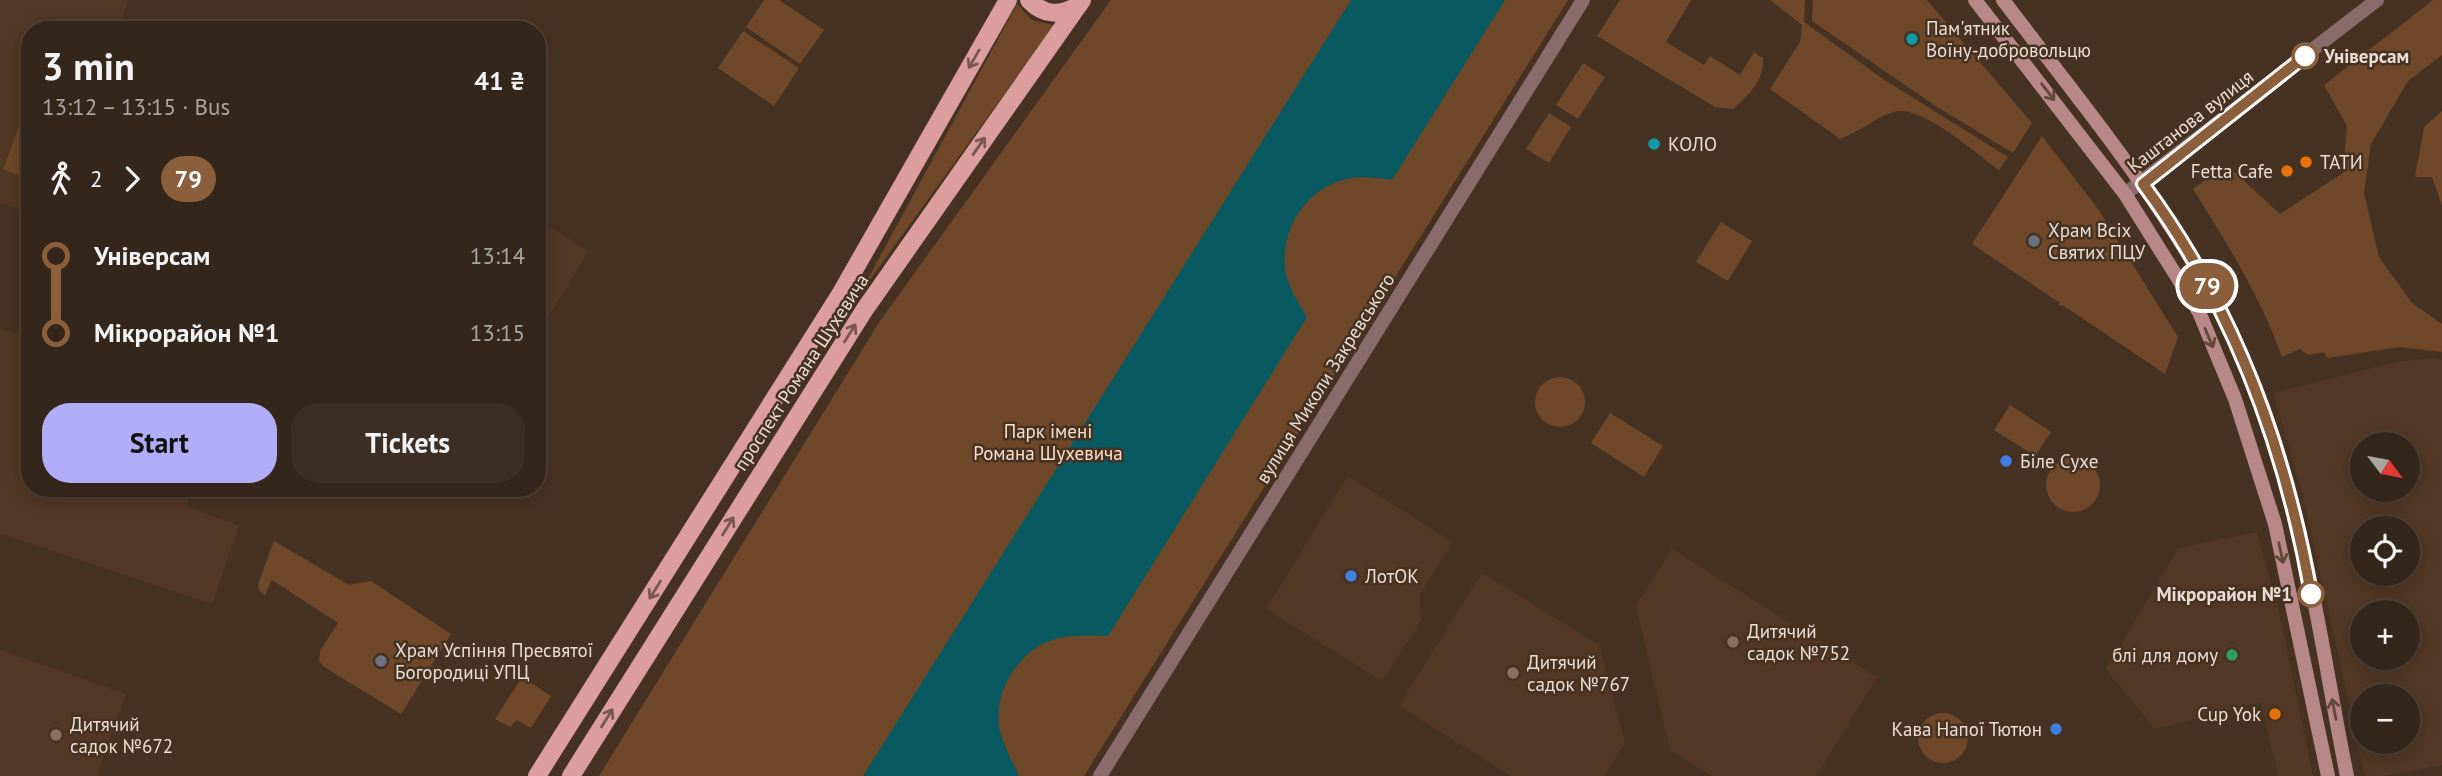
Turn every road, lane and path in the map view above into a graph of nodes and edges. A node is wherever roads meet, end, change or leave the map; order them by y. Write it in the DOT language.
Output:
graph roads {
  1 [pos="1007,0"];
  2 [pos="1029,0"];
  3 [pos="1583,0"];
  4 [pos="1975,0"];
  5 [pos="2003,0"];
  6 [pos="2378,0"];
  7 [pos="1080,3"];
  8 [pos="2143,184"];
  9 [pos="2125,194"];
  10 [pos="537,776"];
  11 [pos="571,776"];
  12 [pos="1100,776"];
  13 [pos="2328,776"];
  14 [pos="2347,776"];
  1 -- 10 [label="main road, проспект Романа Шухевича, one-way"];
  2 -- 7 [label="main road"];
  3 -- 12 [label="street, вулиця Миколи Закревського"];
  4 -- 9 [label="main road, one-way"];
  5 -- 8 [label="main road"];
  6 -- 8 [label="street, Каштанова вулиця"];
  11 -- 7 [label="main road, проспект Романа Шухевича, one-way"];
  8 -- 9 [label="street, Каштанова вулиця"];
  14 -- 8 [label="main road, one-way"];
  9 -- 13 [label="main road, one-way"];
}
